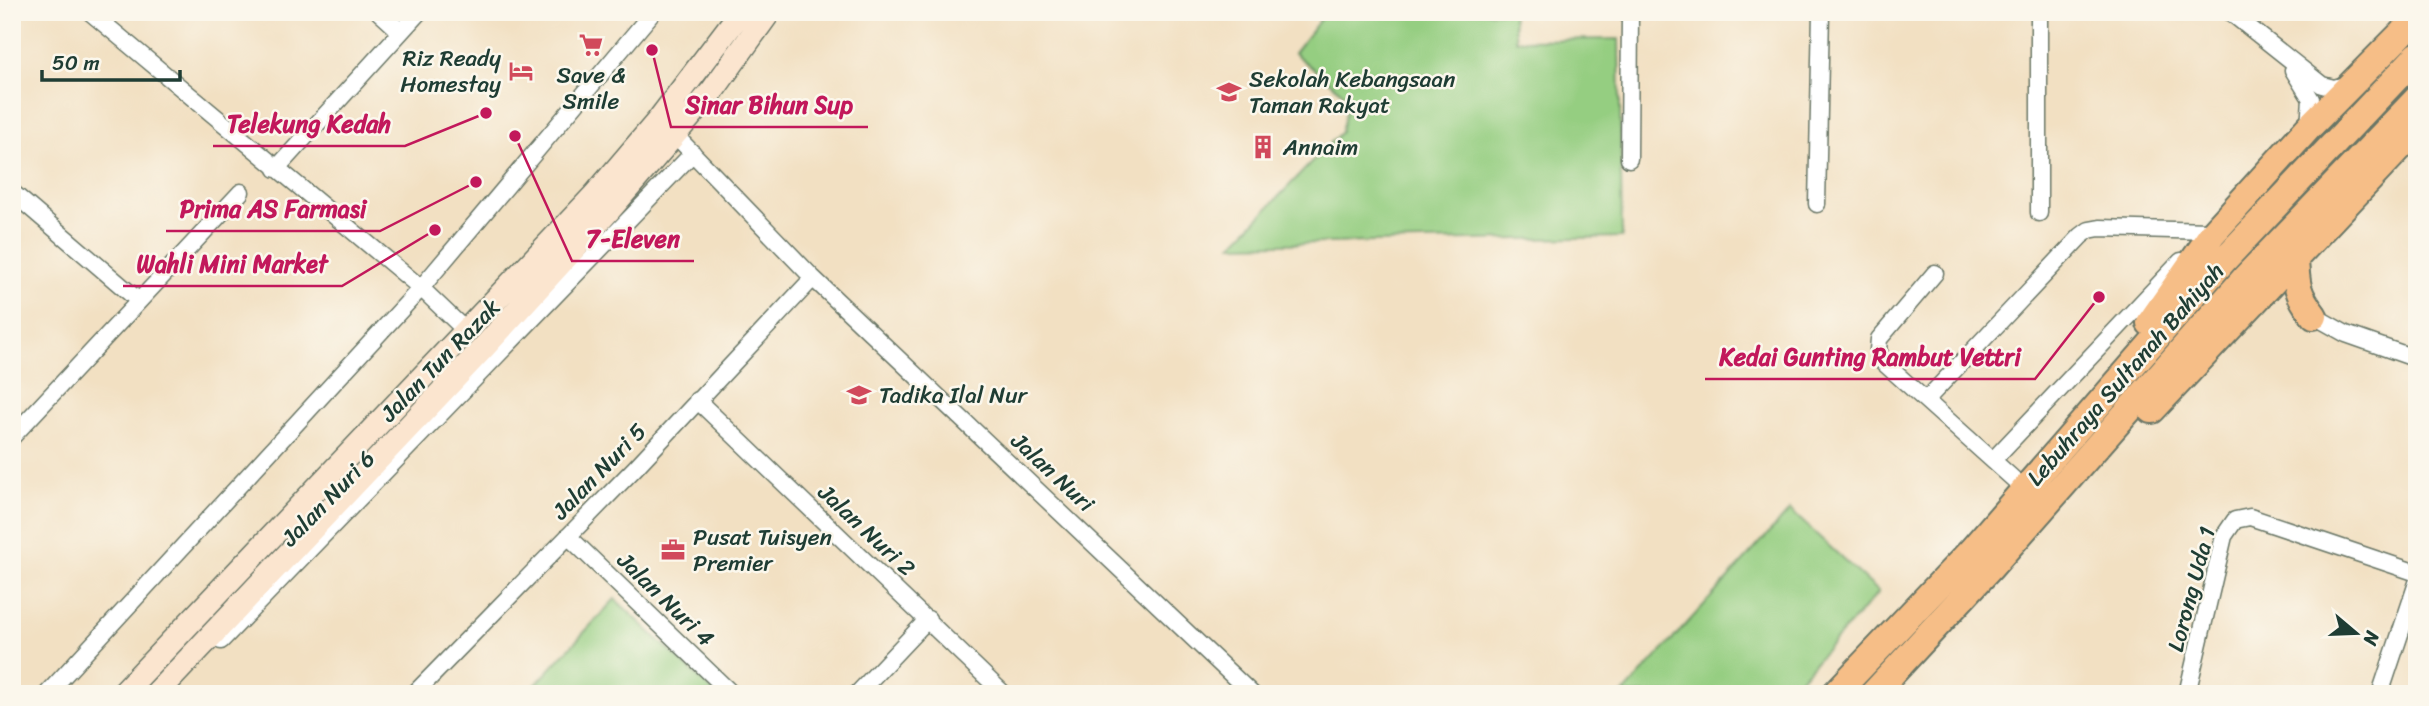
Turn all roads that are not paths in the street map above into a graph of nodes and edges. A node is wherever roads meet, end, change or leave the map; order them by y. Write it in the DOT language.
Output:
graph roads {
  1 [pos="90,12"];
  2 [pos="379,12"];
  3 [pos="419,12"];
  4 [pos="653,12"];
  5 [pos="741,12"];
  6 [pos="769,12"];
  7 [pos="1630,12"];
  8 [pos="1821,12"];
  9 [pos="2039,12"];
  10 [pos="2230,12"];
  11 [pos="2417,18"];
  12 [pos="400,31"];
  13 [pos="2283,56"];
  14 [pos="2417,56"];
  15 [pos="2354,83"];
  16 [pos="2417,99"];
  17 [pos="2309,127"];
  18 [pos="2417,129"];
  19 [pos="675,135"];
  20 [pos="693,153"];
  21 [pos="1629,159"];
  22 [pos="276,169"];
  23 [pos="12,192"];
  24 [pos="241,192"];
  25 [pos="1817,204"];
  26 [pos="2039,213"];
  27 [pos="2211,232"];
  28 [pos="2295,257"];
  29 [pos="1935,273"];
  30 [pos="813,278"];
  31 [pos="421,288"];
  32 [pos="2251,288"];
  33 [pos="139,301"];
  34 [pos="2314,316"];
  35 [pos="467,332"];
  36 [pos="2417,359"];
  37 [pos="697,400"];
  38 [pos="1926,400"];
  39 [pos="12,438"];
  40 [pos="1993,460"];
  41 [pos="2018,484"];
  42 [pos="568,536"];
  43 [pos="1981,559"];
  44 [pos="2417,573"];
  45 [pos="2416,589"];
  46 [pos="928,619"];
  47 [pos="47,694"];
  48 [pos="122,694"];
  49 [pos="156,694"];
  50 [pos="171,694"];
  51 [pos="414,694"];
  52 [pos="732,694"];
  53 [pos="857,694"];
  54 [pos="1004,694"];
  55 [pos="1252,694"];
  56 [pos="1835,694"];
  57 [pos="1873,694"];
  58 [pos="2187,694"];
  59 [pos="2380,694"];
  1 -- 22 [label="street"];
  2 -- 12 [label="street"];
  3 -- 12 [label="street"];
  4 -- 31 [label="street"];
  5 -- 35 [label="main road, Jalan Tun Razak"];
  6 -- 19 [label="main road, Jalan Tun Razak"];
  7 -- 21 [label="street"];
  8 -- 25 [label="street"];
  9 -- 26 [label="street"];
  10 -- 13 [label="street"];
  11 -- 15 [label="main road"];
  12 -- 22 [label="street"];
  13 -- 15 [label="street"];
  13 -- 17 [label="street"];
  14 -- 43 [label="main road, Lebuhraya Sultanah Bahiyah"];
  15 -- 17 [label="main road"];
  16 -- 32 [label="main road, Lebuhraya Sultanah Bahiyah"];
  17 -- 27 [label="main road"];
  18 -- 28 [label="main road"];
  19 -- 20 [label="street, Jalan Nuri"];
  19 -- 49 [label="main road, Jalan Tun Razak"];
  20 -- 30 [label="street, Jalan Nuri"];
  20 -- 50 [label="street, Jalan Nuri 6"];
  22 -- 31 [label="street"];
  23 -- 33 [label="street"];
  24 -- 33 [label="street"];
  27 -- 38 [label="street"];
  27 -- 40 [label="street"];
  27 -- 41 [label="main road"];
  28 -- 32 [label="main road"];
  28 -- 34 [label="main road"];
  29 -- 38 [label="street"];
  30 -- 37 [label="street, Jalan Nuri 5"];
  30 -- 55 [label="street, Jalan Nuri"];
  31 -- 35 [label="street"];
  31 -- 47 [label="street"];
  32 -- 34 [label="main road"];
  32 -- 43 [label="main road, Lebuhraya Sultanah Bahiyah"];
  33 -- 39 [label="street"];
  34 -- 36 [label="street"];
  35 -- 48 [label="main road, Jalan Tun Razak"];
  37 -- 42 [label="street, Jalan Nuri 5"];
  37 -- 46 [label="street, Jalan Nuri 2"];
  38 -- 40 [label="street"];
  40 -- 41 [label="street"];
  41 -- 43 [label="main road"];
  42 -- 51 [label="street, Jalan Nuri 5"];
  42 -- 52 [label="street, Jalan Nuri 4"];
  43 -- 56 [label="main road, Lebuhraya Sultanah Bahiyah"];
  43 -- 57 [label="main road, Lebuhraya Sultanah Bahiyah"];
  44 -- 58 [label="street, Lorong Uda 1"];
  45 -- 59 [label="street"];
  46 -- 53 [label="street"];
  46 -- 54 [label="street, Jalan Nuri 2"];
}
